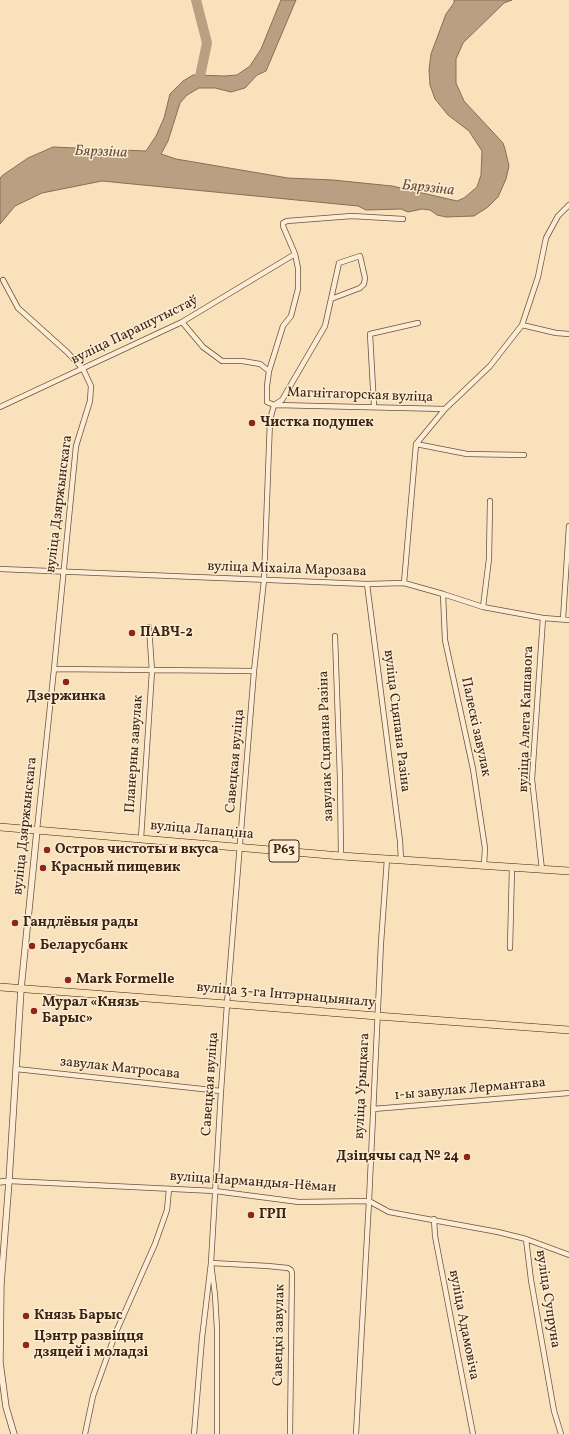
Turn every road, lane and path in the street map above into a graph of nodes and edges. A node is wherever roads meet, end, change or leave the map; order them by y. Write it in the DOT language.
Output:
graph roads {
  1 [pos="569,205"];
  2 [pos="403,219"];
  3 [pos="295,254"];
  4 [pos="3,280"];
  5 [pos="331,299"];
  6 [pos="182,322"];
  7 [pos="418,323"];
  8 [pos="522,325"];
  9 [pos="569,334"];
  10 [pos="83,369"];
  11 [pos="269,371"];
  12 [pos="274,404"];
  13 [pos="374,406"];
  14 [pos="0,407"];
  15 [pos="446,409"];
  16 [pos="416,444"];
  17 [pos="524,455"];
  18 [pos="490,501"];
  19 [pos="569,526"];
  20 [pos="0,569"];
  21 [pos="63,572"];
  22 [pos="264,580"];
  23 [pos="404,583"];
  24 [pos="367,584"];
  25 [pos="443,594"];
  26 [pos="483,607"];
  27 [pos="543,618"];
  28 [pos="563,619"];
  29 [pos="569,620"];
  30 [pos="149,627"];
  31 [pos="335,636"];
  32 [pos="54,669"];
  33 [pos="152,671"];
  34 [pos="254,671"];
  35 [pos="0,827"];
  36 [pos="37,830"];
  37 [pos="141,838"];
  38 [pos="240,847"];
  39 [pos="341,856"];
  40 [pos="387,859"];
  41 [pos="401,860"];
  42 [pos="484,866"];
  43 [pos="512,868"];
  44 [pos="542,870"];
  45 [pos="569,871"];
  46 [pos="510,948"];
  47 [pos="0,987"];
  48 [pos="22,989"];
  49 [pos="227,1004"];
  50 [pos="377,1016"];
  51 [pos="569,1030"];
  52 [pos="16,1069"];
  53 [pos="221,1091"];
  54 [pos="569,1092"];
  55 [pos="373,1110"];
  56 [pos="9,1181"];
  57 [pos="0,1182"];
  58 [pos="169,1189"];
  59 [pos="215,1191"];
  60 [pos="369,1201"];
  61 [pos="434,1220"];
  62 [pos="526,1239"];
  63 [pos="569,1255"];
  64 [pos="211,1263"];
  65 [pos="0,1307"];
  66 [pos="0,1362"];
  67 [pos="14,1434"];
  68 [pos="85,1434"];
  69 [pos="194,1434"];
  70 [pos="217,1434"];
  71 [pos="290,1434"];
  72 [pos="356,1434"];
  73 [pos="473,1434"];
  74 [pos="561,1434"];
  1 -- 8 [label="street"];
  2 -- 3 [label="street"];
  3 -- 6 [label="street, вуліца Парашутыстаў"];
  3 -- 11 [label="street"];
  4 -- 10 [label="street, вуліца Дзяржынскага"];
  5 -- 5 [label="street"];
  5 -- 12 [label="street"];
  6 -- 10 [label="street, вуліца Парашутыстаў"];
  6 -- 11 [label="street"];
  7 -- 13 [label="street"];
  8 -- 9 [label="street"];
  8 -- 15 [label="street"];
  10 -- 14 [label="street, вуліца Парашутыстаў"];
  10 -- 21 [label="street, вуліца Дзяржынскага"];
  11 -- 12 [label="street"];
  12 -- 13 [label="street, Магнітагорская вуліца"];
  12 -- 22 [label="street, Савецкая вуліца"];
  13 -- 15 [label="street, Магнітагорская вуліца"];
  15 -- 16 [label="street"];
  16 -- 17 [label="street"];
  16 -- 23 [label="street"];
  18 -- 26 [label="street"];
  19 -- 28 [label="street"];
  20 -- 21 [label="street, вуліца Міхаіла Марозава"];
  21 -- 22 [label="street, вуліца Міхаіла Марозава"];
  21 -- 32 [label="street, вуліца Дзяржынскага"];
  22 -- 24 [label="street, вуліца Міхаіла Марозава"];
  22 -- 34 [label="street, Савецкая вуліца"];
  23 -- 24 [label="street, вуліца Міхаіла Марозава"];
  23 -- 25 [label="street, вуліца Міхаіла Марозава"];
  24 -- 41 [label="street, вуліца Сцяпана Разіна"];
  25 -- 26 [label="street, вуліца Міхаіла Марозава"];
  25 -- 42 [label="street, Палескі завулак"];
  26 -- 27 [label="street, вуліца Міхаіла Марозава"];
  27 -- 28 [label="street, вуліца Міхаіла Марозава"];
  27 -- 44 [label="street, вуліца Алега Кашавога"];
  28 -- 29 [label="street, вуліца Міхаіла Марозава"];
  30 -- 33 [label="street, Планерны завулак"];
  31 -- 39 [label="street, завулак Сцяпана Разіна"];
  32 -- 33 [label="street"];
  32 -- 36 [label="street, вуліца Дзяржынскага"];
  33 -- 34 [label="street"];
  33 -- 37 [label="street, Планерны завулак"];
  34 -- 38 [label="street, Савецкая вуліца"];
  35 -- 36 [label="main road, вуліца Лапаціна / Р63"];
  36 -- 37 [label="main road, вуліца Лапаціна / Р63"];
  36 -- 48 [label="street, вуліца Дзяржынскага"];
  37 -- 38 [label="main road, вуліца Лапаціна / Р63"];
  38 -- 39 [label="main road, вуліца Лапаціна / Р63"];
  38 -- 49 [label="street, Савецкая вуліца"];
  39 -- 40 [label="main road, вуліца Лапаціна / Р63"];
  40 -- 41 [label="main road, вуліца Лапаціна / Р63"];
  40 -- 50 [label="street, вуліца Урыцкага"];
  41 -- 42 [label="main road, вуліца Лапаціна / Р63"];
  42 -- 43 [label="main road, вуліца Лапаціна / Р63"];
  43 -- 44 [label="main road, вуліца Лапаціна / Р63"];
  43 -- 46 [label="street"];
  44 -- 45 [label="main road, вуліца Лапаціна / Р63"];
  47 -- 48 [label="main road, вуліца 3-га Інтэрнацыяналу"];
  48 -- 49 [label="main road, вуліца 3-га Інтэрнацыяналу"];
  48 -- 52 [label="street, вуліца Дзяржынскага"];
  49 -- 50 [label="main road, вуліца 3-га Інтэрнацыяналу"];
  49 -- 53 [label="street, Савецкая вуліца"];
  50 -- 51 [label="main road, вуліца 3-га Інтэрнацыяналу"];
  50 -- 55 [label="street, вуліца Урыцкага"];
  52 -- 53 [label="street, завулак Матросава"];
  52 -- 56 [label="street, вуліца Дзяржынскага"];
  53 -- 59 [label="street, Савецкая вуліца"];
  54 -- 55 [label="street, 1-ы завулак Лермантава"];
  55 -- 60 [label="street, вуліца Урыцкага"];
  56 -- 57 [label="street, вуліца Нармандыя-Нёман"];
  56 -- 58 [label="street, вуліца Нармандыя-Нёман"];
  56 -- 65 [label="street, вуліца Дзяржынскага"];
  58 -- 59 [label="street, вуліца Нармандыя-Нёман"];
  58 -- 68 [label="street"];
  59 -- 60 [label="street, вуліца Нармандыя-Нёман"];
  59 -- 64 [label="street, Савецкая вуліца"];
  60 -- 61 [label="street, вуліца Нармандыя-Нёман"];
  60 -- 72 [label="street, вуліца Урыцкага"];
  61 -- 62 [label="street, вуліца Нармандыя-Нёман"];
  61 -- 73 [label="street, вуліца Адамовіча"];
  62 -- 63 [label="street, вуліца Нармандыя-Нёман"];
  62 -- 74 [label="street, вуліца Супруна"];
  64 -- 69 [label="street, Савецкая вуліца"];
  64 -- 70 [label="street"];
  64 -- 71 [label="street, Савецкі завулак"];
  65 -- 66 [label="street, вуліца Дзяржынскага"];
  66 -- 67 [label="street, вуліца Дзяржынскага"];
}
